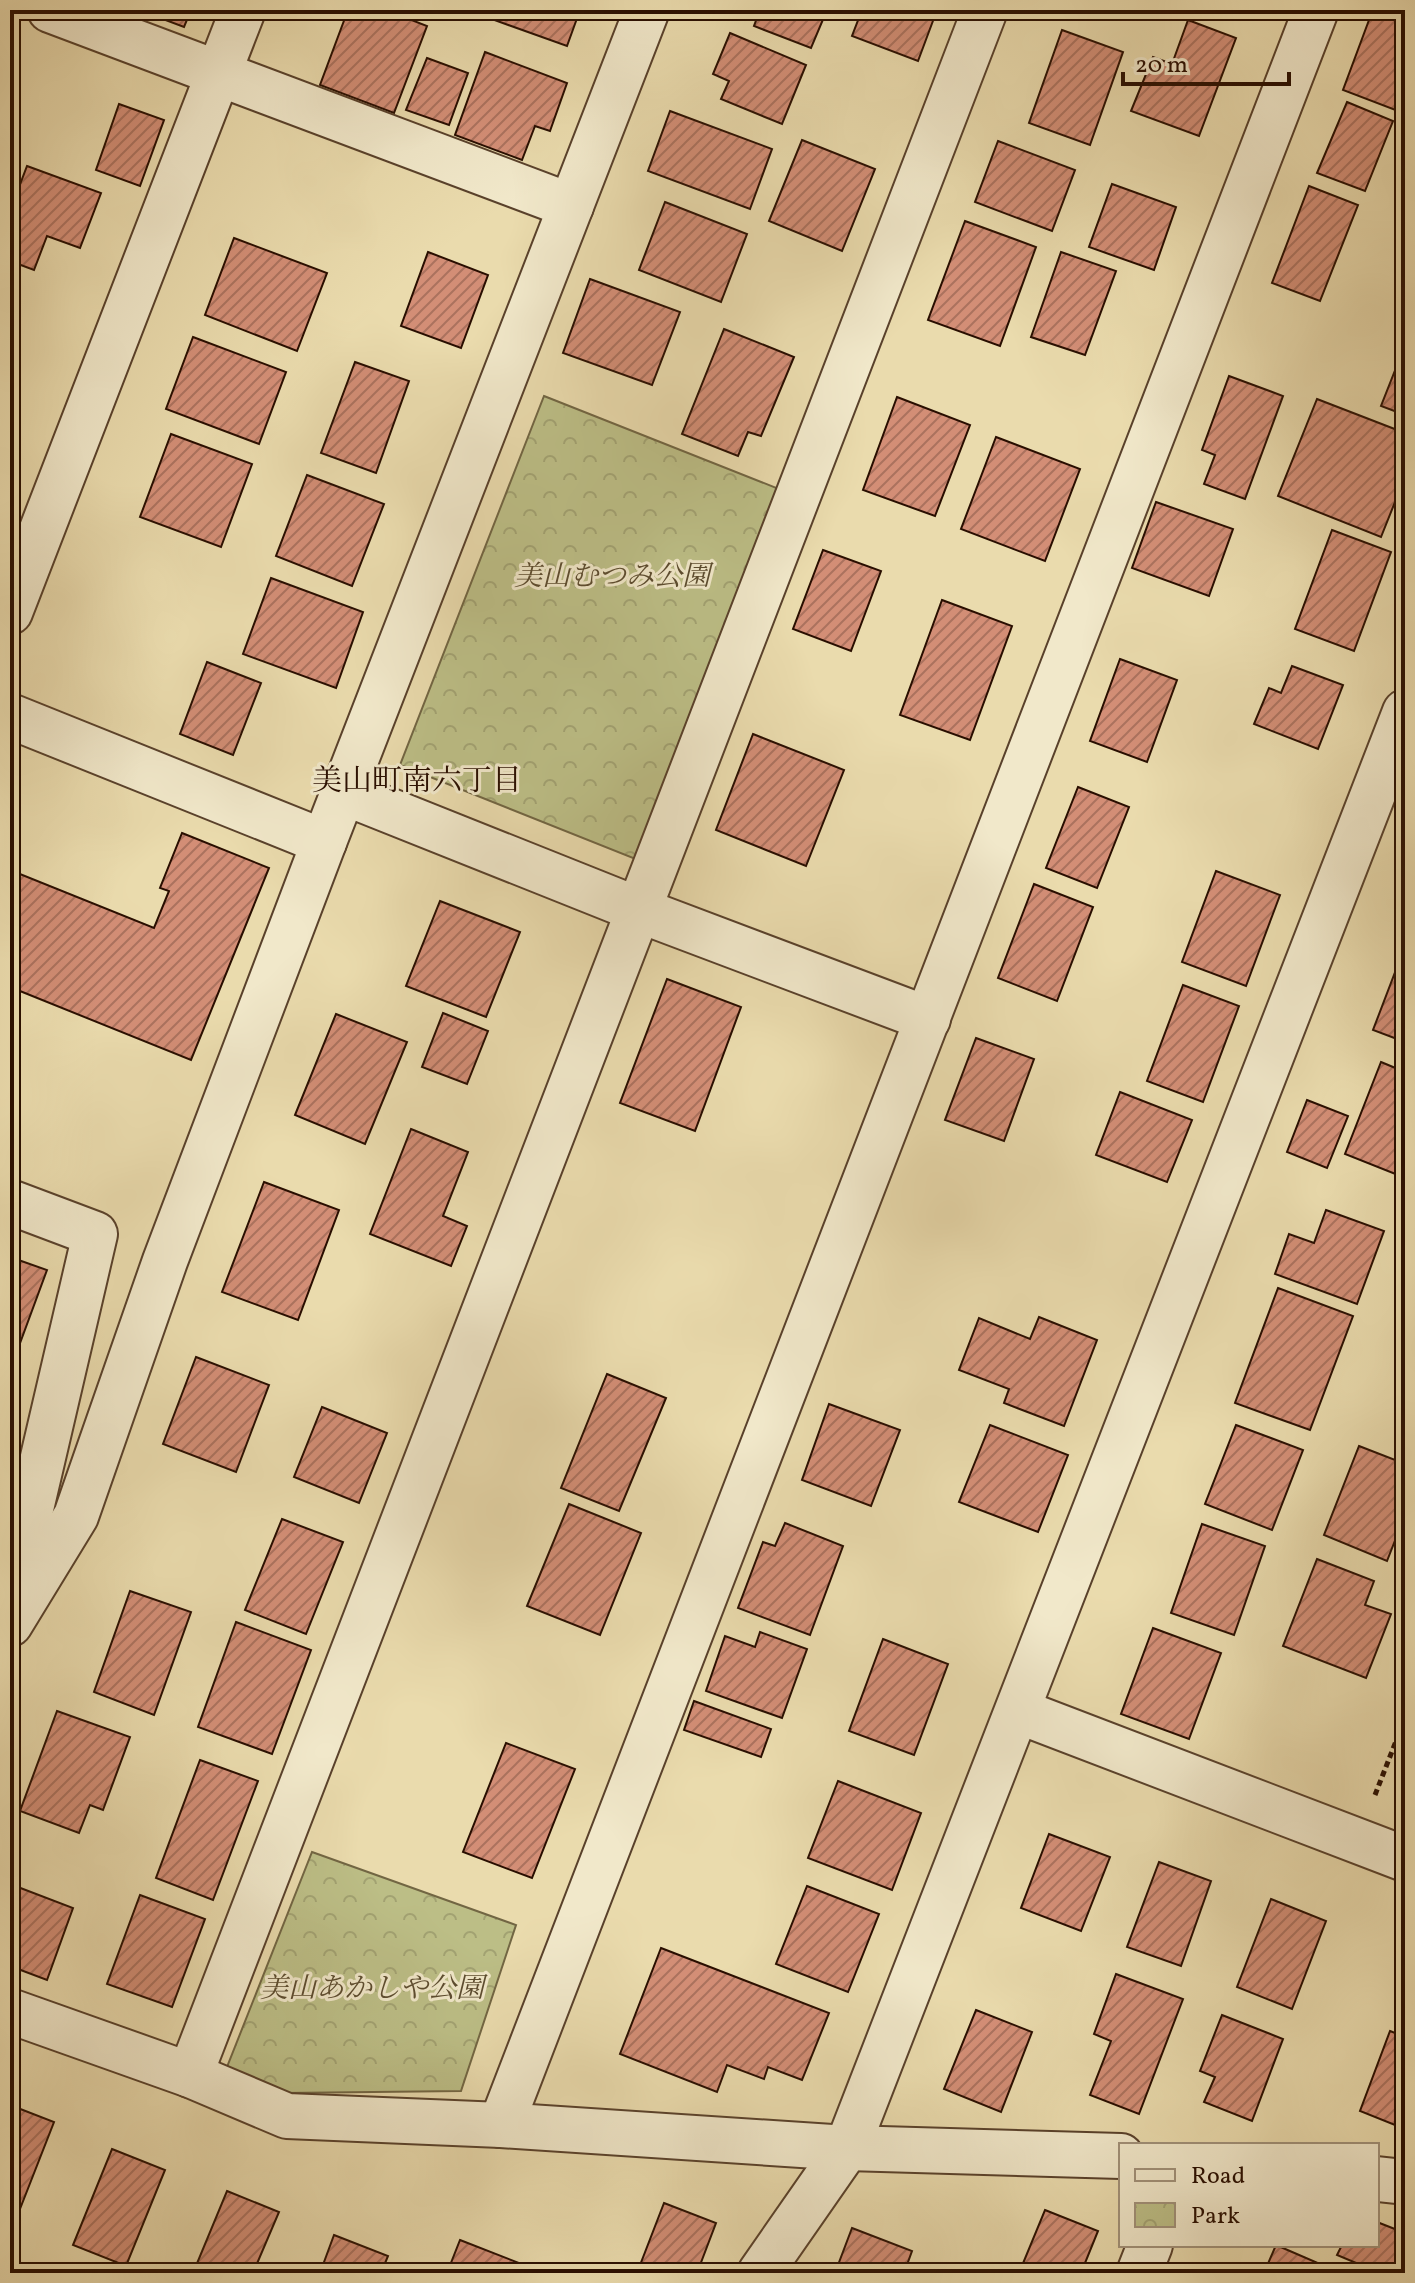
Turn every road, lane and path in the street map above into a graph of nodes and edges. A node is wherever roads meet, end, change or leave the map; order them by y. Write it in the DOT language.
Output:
graph roads {
  1 [pos="50,10"];
  2 [pos="243,10"];
  3 [pos="647,10"];
  4 [pos="985,10"];
  5 [pos="1316,10"];
  6 [pos="218,75"];
  7 [pos="571,206"];
  8 [pos="10,612"];
  9 [pos="1405,712"];
  10 [pos="10,716"];
  11 [pos="343,792"];
  12 [pos="324,842"];
  13 [pos="639,910"];
  14 [pos="928,1019"];
  15 [pos="10,1202"];
  16 [pos="10,1599"];
  17 [pos="10,1624"];
  18 [pos="1018,1711"];
  19 [pos="1405,1718"];
  20 [pos="1357,1841"];
  21 [pos="1405,1859"];
  22 [pos="10,2011"];
  23 [pos="190,2075"];
  24 [pos="501,2125"];
  25 [pos="847,2148"];
  26 [pos="1119,2156"];
  27 [pos="1379,2179"];
  28 [pos="1405,2182"];
  29 [pos="1149,2247"];
  30 [pos="760,2273"];
  31 [pos="1139,2273"];
  1 -- 6 [label="street"];
  2 -- 6 [label="street"];
  3 -- 7 [label="street"];
  4 -- 13 [label="street"];
  5 -- 14 [label="street"];
  6 -- 7 [label="street"];
  6 -- 8 [label="street"];
  7 -- 11 [label="street"];
  9 -- 18 [label="street"];
  10 -- 12 [label="street"];
  11 -- 12 [label="street"];
  11 -- 13 [label="street"];
  12 -- 17 [label="street"];
  13 -- 14 [label="street"];
  13 -- 23 [label="street"];
  14 -- 24 [label="street"];
  15 -- 16 [label="street"];
  18 -- 20 [label="street"];
  18 -- 25 [label="street"];
  19 -- 20 [label="path"];
  20 -- 21 [label="street"];
  22 -- 23 [label="street"];
  23 -- 24 [label="street"];
  24 -- 25 [label="street"];
  25 -- 26 [label="street"];
  25 -- 30 [label="street"];
  27 -- 28 [label="street"];
  29 -- 31 [label="street"];
}
